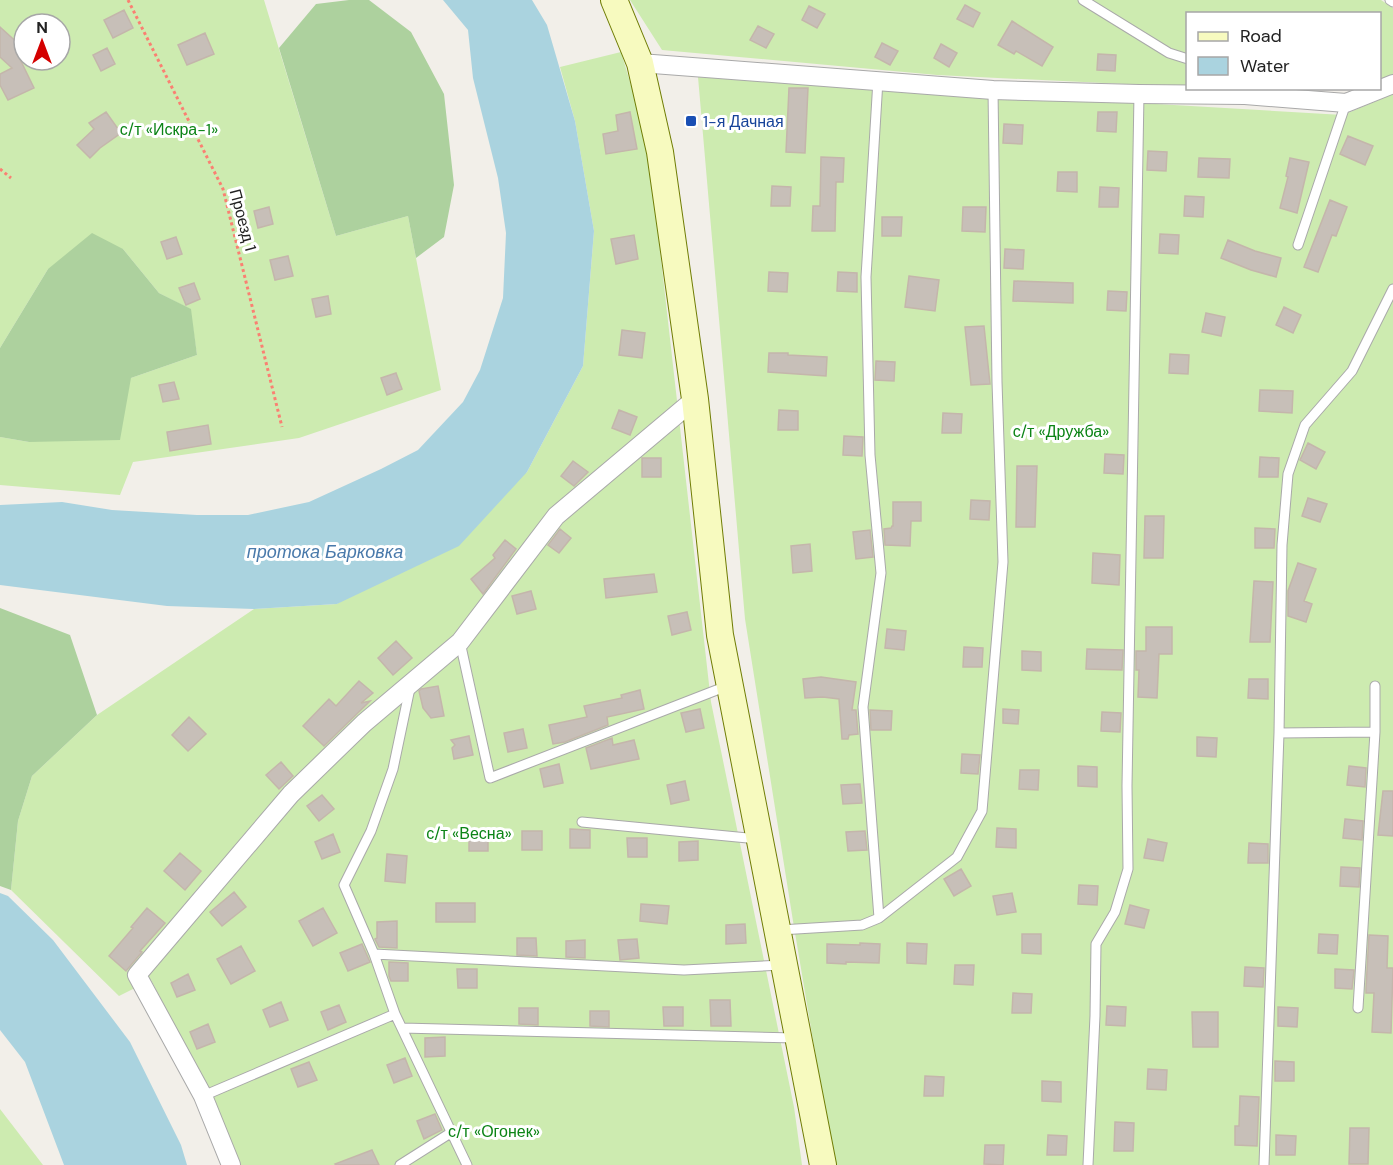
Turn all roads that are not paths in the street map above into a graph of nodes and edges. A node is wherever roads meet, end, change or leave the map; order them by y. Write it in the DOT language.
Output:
graph roads {
  1 [pos="614,0"];
  2 [pos="1083,0"];
  3 [pos="1186,58"];
  4 [pos="640,63"];
  5 [pos="878,80"];
  6 [pos="993,90"];
  7 [pos="1378,90"];
  8 [pos="1243,92"];
  9 [pos="1139,94"];
  10 [pos="1346,103"];
  11 [pos="1298,245"];
  12 [pos="1393,289"];
  13 [pos="695,399"];
  14 [pos="460,642"];
  15 [pos="411,683"];
  16 [pos="730,684"];
  17 [pos="1375,686"];
  18 [pos="1375,732"];
  19 [pos="1279,733"];
  20 [pos="582,822"];
  21 [pos="760,840"];
  22 [pos="879,918"];
  23 [pos="778,930"];
  24 [pos="374,954"];
  25 [pos="785,965"];
  26 [pos="1358,1008"];
  27 [pos="395,1014"];
  28 [pos="402,1028"];
  29 [pos="798,1038"];
  30 [pos="203,1096"];
  31 [pos="452,1132"];
  32 [pos="231,1165"];
  33 [pos="400,1165"];
  34 [pos="467,1165"];
  35 [pos="823,1165"];
  36 [pos="1088,1165"];
  37 [pos="1264,1165"];
  1 -- 4 [label="main road"];
  2 -- 3 [label="lane"];
  4 -- 5 [label="street"];
  4 -- 13 [label="main road"];
  5 -- 6 [label="street"];
  5 -- 22 [label="lane"];
  6 -- 9 [label="street"];
  6 -- 22 [label="lane"];
  7 -- 10 [label="street"];
  8 -- 9 [label="street"];
  8 -- 10 [label="street"];
  9 -- 36 [label="lane"];
  10 -- 11 [label="lane"];
  12 -- 19 [label="lane"];
  13 -- 14 [label="street"];
  13 -- 16 [label="main road"];
  14 -- 15 [label="street"];
  14 -- 16 [label="lane"];
  15 -- 24 [label="lane"];
  15 -- 30 [label="street"];
  16 -- 21 [label="main road"];
  17 -- 18 [label="lane"];
  18 -- 19 [label="lane"];
  18 -- 26 [label="lane"];
  19 -- 37 [label="lane"];
  20 -- 21 [label="lane"];
  21 -- 23 [label="main road"];
  22 -- 23 [label="lane"];
  23 -- 25 [label="main road"];
  24 -- 25 [label="lane"];
  24 -- 27 [label="lane"];
  25 -- 29 [label="main road"];
  27 -- 28 [label="lane"];
  27 -- 30 [label="lane"];
  28 -- 29 [label="lane"];
  28 -- 31 [label="lane"];
  29 -- 35 [label="main road"];
  30 -- 32 [label="street"];
  31 -- 33 [label="lane"];
  31 -- 34 [label="lane"];
}
